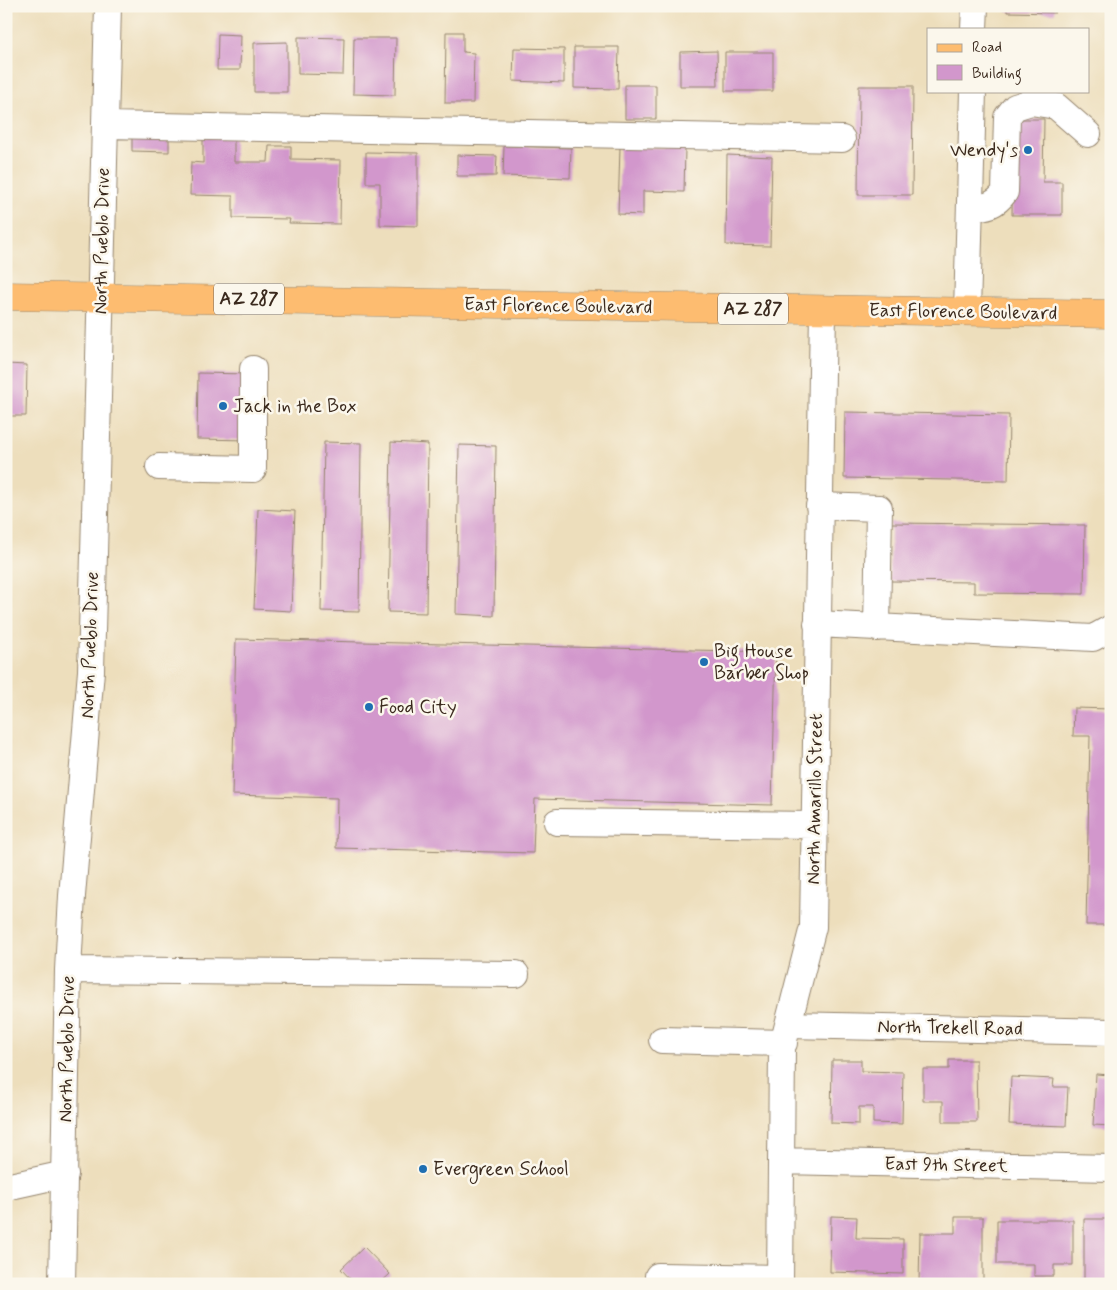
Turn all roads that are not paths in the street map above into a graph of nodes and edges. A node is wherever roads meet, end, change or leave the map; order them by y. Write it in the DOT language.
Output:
graph roads {
  1 [pos="108,6"];
  2 [pos="975,6"];
  3 [pos="974,28"];
  4 [pos="973,92"];
  5 [pos="105,125"];
  6 [pos="1088,134"];
  7 [pos="842,140"];
  8 [pos="970,208"];
  9 [pos="6,296"];
  10 [pos="101,298"];
  11 [pos="823,310"];
  12 [pos="967,312"];
  13 [pos="1111,314"];
  14 [pos="253,369"];
  15 [pos="159,466"];
  16 [pos="819,506"];
  17 [pos="817,624"];
  18 [pos="877,628"];
  19 [pos="1111,628"];
  20 [pos="557,822"];
  21 [pos="814,825"];
  22 [pos="68,970"];
  23 [pos="516,974"];
  24 [pos="1111,1032"];
  25 [pos="786,1034"];
  26 [pos="662,1040"];
  27 [pos="781,1161"];
  28 [pos="1111,1168"];
  29 [pos="65,1174"];
  30 [pos="6,1187"];
  31 [pos="658,1276"];
  32 [pos="780,1281"];
  33 [pos="62,1284"];
  1 -- 5 [label="street, North Pueblo Drive"];
  2 -- 3 [label="street"];
  4 -- 8 [label="street"];
  5 -- 7 [label="street"];
  5 -- 10 [label="street, North Pueblo Drive"];
  6 -- 8 [label="street"];
  8 -- 12 [label="street"];
  9 -- 10 [label="main road, East Florence Boulevard / AZ 287"];
  10 -- 11 [label="main road, East Florence Boulevard / AZ 287"];
  10 -- 22 [label="street, North Pueblo Drive"];
  11 -- 12 [label="main road, East Florence Boulevard / AZ 287"];
  11 -- 16 [label="street, North Amarillo Street"];
  12 -- 13 [label="main road, East Florence Boulevard / AZ 287"];
  14 -- 15 [label="street"];
  16 -- 17 [label="street, North Amarillo Street"];
  16 -- 18 [label="street"];
  17 -- 18 [label="street"];
  17 -- 21 [label="street, North Amarillo Street"];
  18 -- 19 [label="street"];
  20 -- 21 [label="street"];
  21 -- 25 [label="street, North Amarillo Street"];
  22 -- 23 [label="street"];
  22 -- 29 [label="street, North Pueblo Drive"];
  24 -- 25 [label="street, North Trekell Road"];
  25 -- 26 [label="street, North Trekell Road"];
  25 -- 27 [label="street, North Amarillo Street"];
  27 -- 28 [label="street, East 9th Street"];
  27 -- 32 [label="street, North Amarillo Street"];
  29 -- 30 [label="street"];
  29 -- 33 [label="street, North Pueblo Drive"];
  31 -- 32 [label="street"];
}
